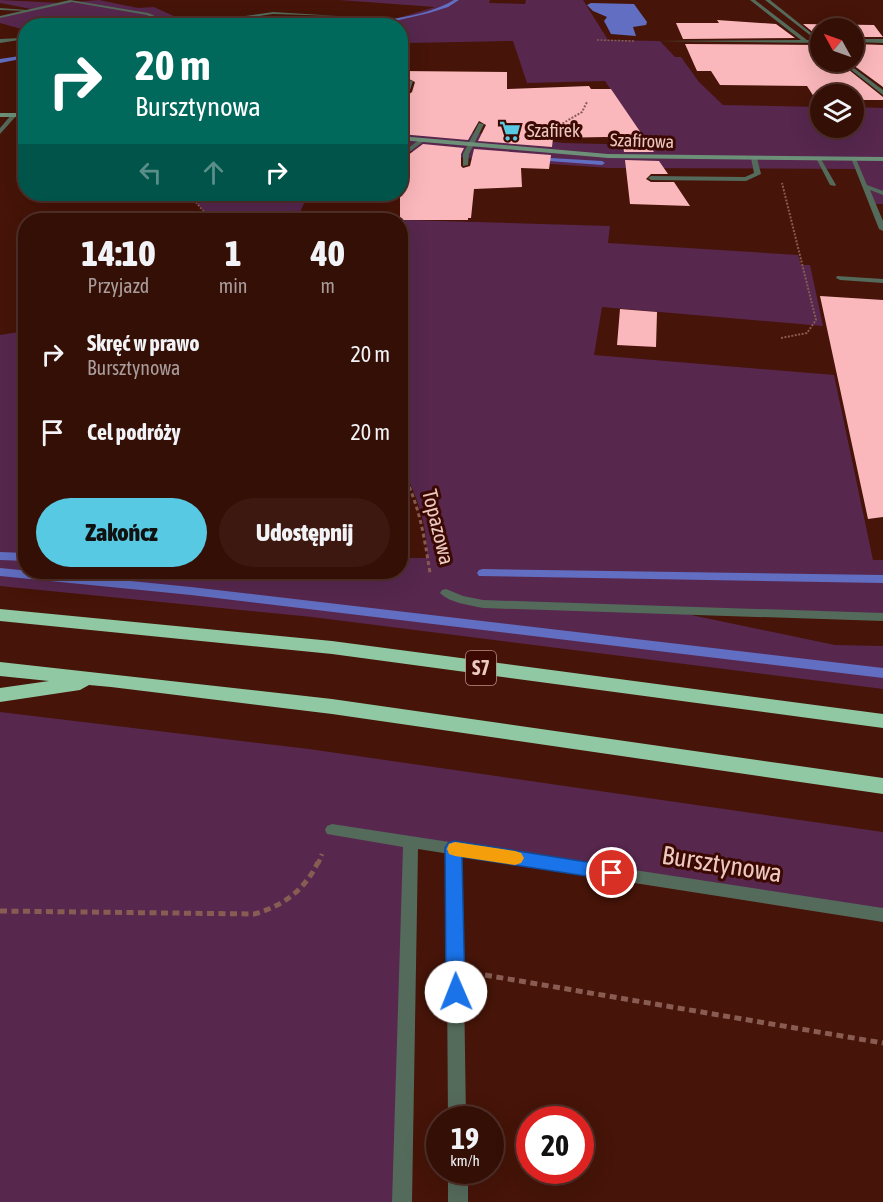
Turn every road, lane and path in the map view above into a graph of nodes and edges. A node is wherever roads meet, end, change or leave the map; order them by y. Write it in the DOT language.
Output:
graph roads {
  1 [pos="37,0"];
  2 [pos="74,0"];
  3 [pos="752,0"];
  4 [pos="766,0"];
  5 [pos="61,3"];
  6 [pos="2,8"];
  7 [pos="27,11"];
  8 [pos="336,16"];
  9 [pos="0,17"];
  10 [pos="157,18"];
  11 [pos="220,18"];
  12 [pos="810,34"];
  13 [pos="18,39"];
  14 [pos="597,40"];
  15 [pos="0,41"];
  16 [pos="660,41"];
  17 [pos="883,41"];
  18 [pos="806,42"];
  19 [pos="810,42"];
  20 [pos="864,42"];
  21 [pos="856,72"];
  22 [pos="410,81"];
  23 [pos="408,89"];
  24 [pos="883,93"];
  25 [pos="0,115"];
  26 [pos="14,115"];
  27 [pos="18,115"];
  28 [pos="481,124"];
  29 [pos="0,132"];
  30 [pos="408,139"];
  31 [pos="421,141"];
  32 [pos="470,146"];
  33 [pos="408,150"];
  34 [pos="754,158"];
  35 [pos="776,158"];
  36 [pos="818,159"];
  37 [pos="854,159"];
  38 [pos="883,159"];
  39 [pos="465,165"];
  40 [pos="651,178"];
  41 [pos="832,185"];
  42 [pos="865,186"];
  43 [pos="883,193"];
  44 [pos="195,201"];
  45 [pos="205,213"];
  46 [pos="883,229"];
  47 [pos="840,278"];
  48 [pos="883,281"];
  49 [pos="780,338"];
  50 [pos="408,482"];
  51 [pos="446,593"];
  52 [pos="0,615"];
  53 [pos="883,617"];
  54 [pos="0,669"];
  55 [pos="109,679"];
  56 [pos="0,695"];
  57 [pos="883,721"];
  58 [pos="883,786"];
  59 [pos="332,830"];
  60 [pos="411,842"];
  61 [pos="454,848"];
  62 [pos="0,911"];
  63 [pos="883,915"];
  64 [pos="455,971"];
  65 [pos="883,1043"];
  66 [pos="457,1106"];
  67 [pos="458,1184"];
  68 [pos="402,1202"];
  69 [pos="458,1202"];
  1 -- 5 [label="street"];
  2 -- 5 [label="street"];
  2 -- 10 [label="street"];
  3 -- 18 [label="street"];
  4 -- 12 [label="street"];
  5 -- 7 [label="street"];
  6 -- 7 [label="street"];
  7 -- 9 [label="street"];
  8 -- 11 [label="street"];
  13 -- 15 [label="street"];
  14 -- 16 [label="path"];
  16 -- 18 [label="street"];
  17 -- 20 [label="street"];
  18 -- 19 [label="street"];
  21 -- 24 [label="street"];
  22 -- 23 [label="street"];
  25 -- 26 [label="street"];
  26 -- 27 [label="street"];
  26 -- 29 [label="street"];
  28 -- 32 [label="street"];
  30 -- 31 [label="street, Szafirowa"];
  31 -- 32 [label="street, Szafirowa"];
  31 -- 33 [label="street"];
  32 -- 34 [label="street, Szafirowa"];
  32 -- 39 [label="street"];
  34 -- 35 [label="street, Szafirowa"];
  34 -- 40 [label="street"];
  35 -- 36 [label="street, Szafirowa"];
  35 -- 49 [label="path"];
  36 -- 37 [label="street, Szafirowa"];
  36 -- 41 [label="street"];
  37 -- 38 [label="street, Szafirowa"];
  37 -- 42 [label="street"];
  42 -- 43 [label="street"];
  42 -- 46 [label="street"];
  44 -- 45 [label="path"];
  47 -- 48 [label="street"];
  50 -- 51 [label="path, Topazowa"];
  51 -- 53 [label="street"];
  52 -- 57 [label="highway, S7"];
  54 -- 55 [label="highway"];
  55 -- 56 [label="highway"];
  55 -- 58 [label="highway"];
  59 -- 60 [label="street, Bursztynowa"];
  59 -- 62 [label="path"];
  60 -- 61 [label="street, Bursztynowa"];
  60 -- 68 [label="street"];
  61 -- 63 [label="street, Bursztynowa"];
  61 -- 64 [label="street"];
  64 -- 65 [label="path"];
  64 -- 66 [label="street"];
  67 -- 69 [label="street"];
}
